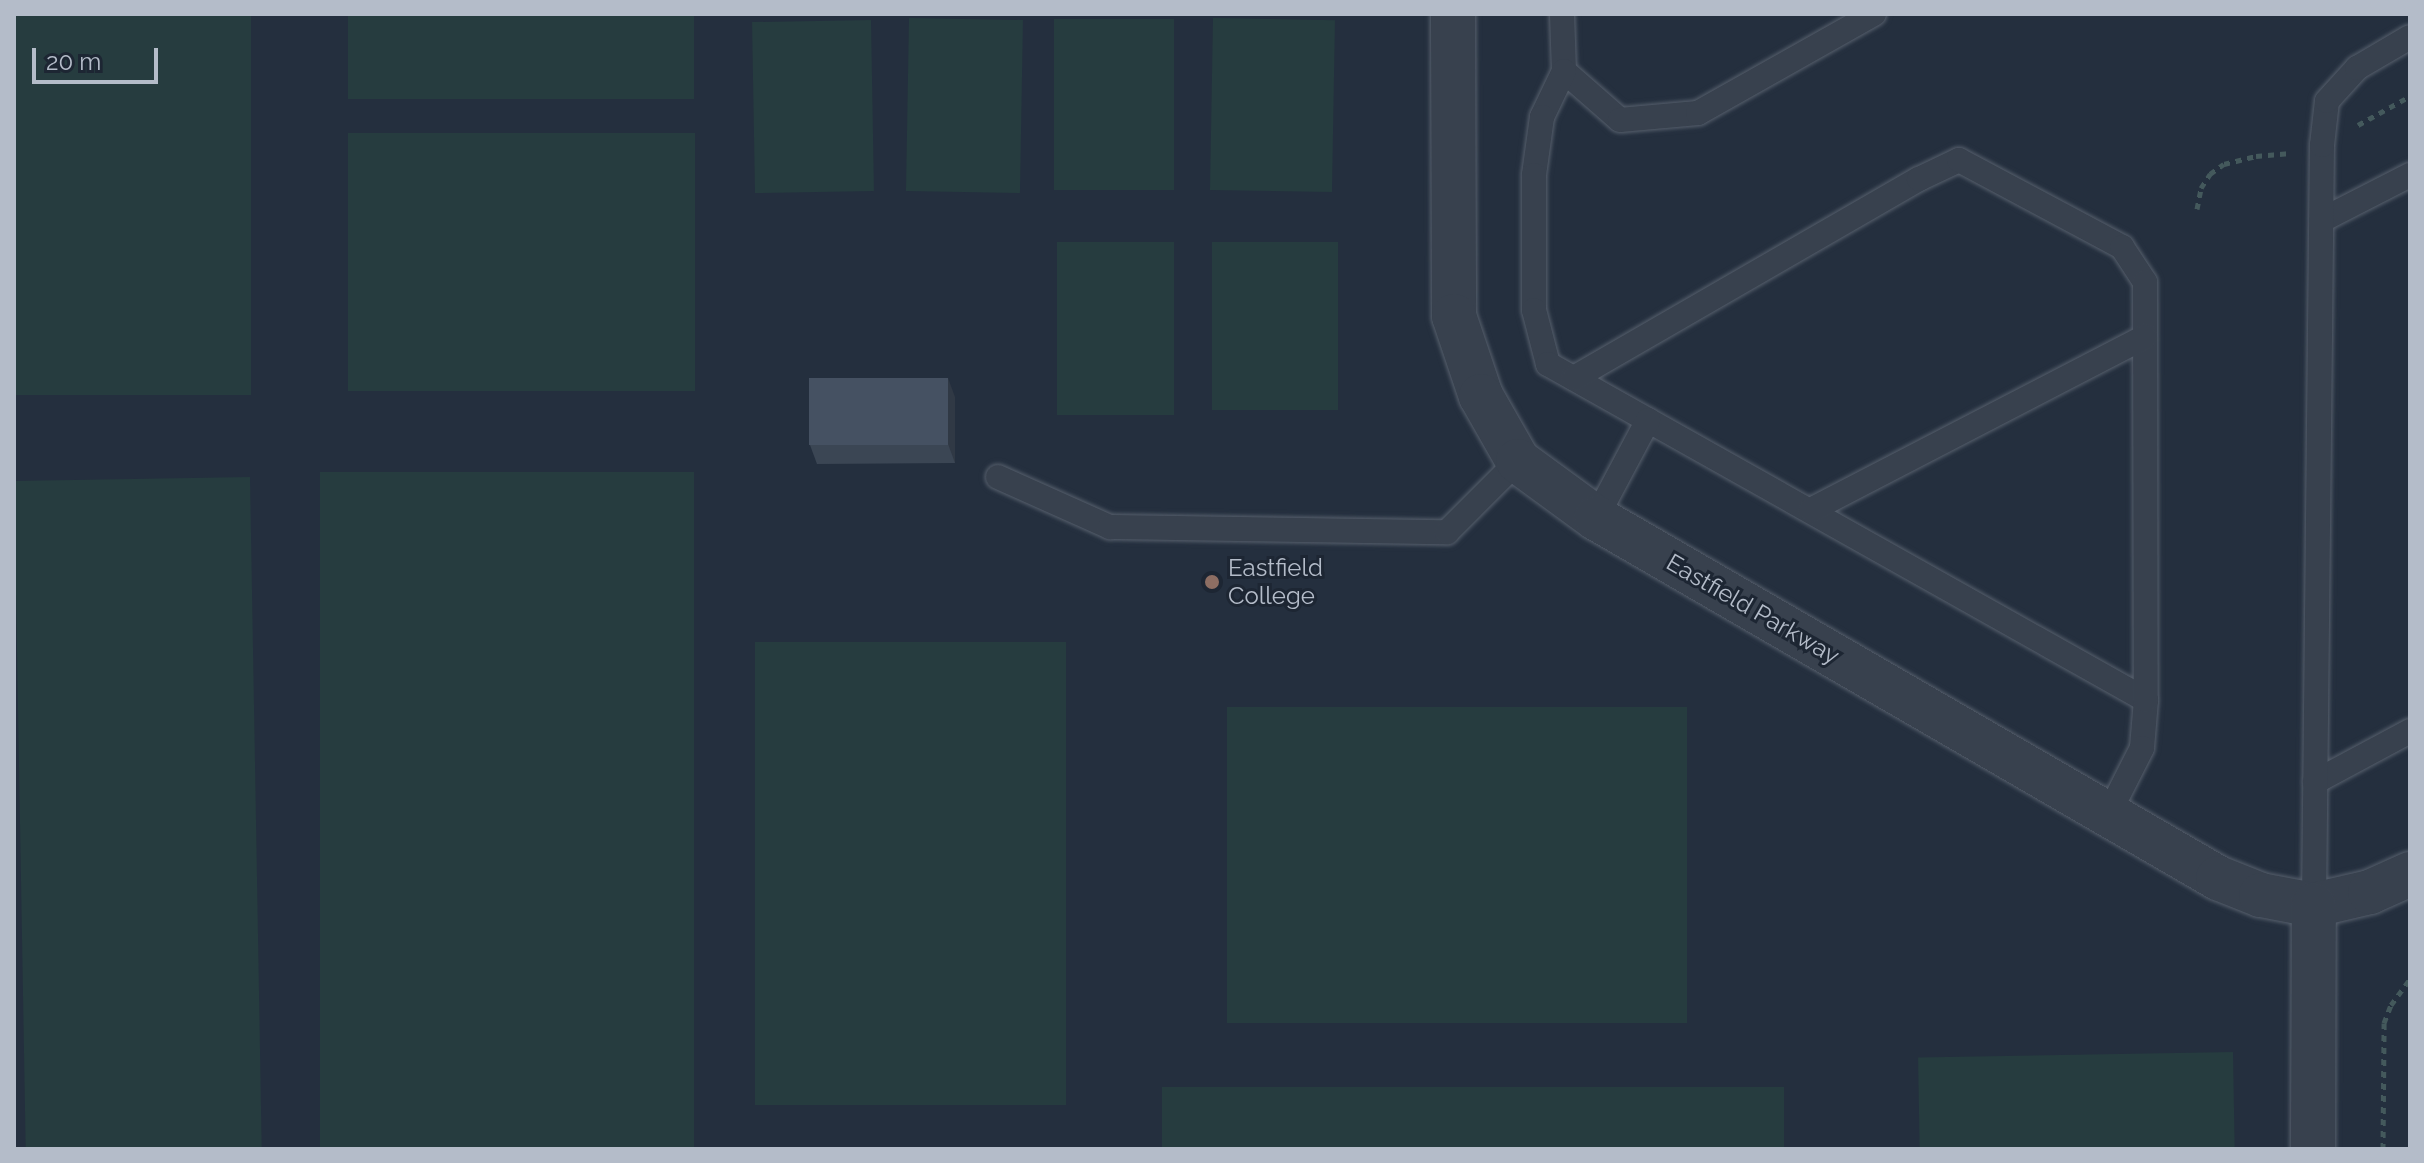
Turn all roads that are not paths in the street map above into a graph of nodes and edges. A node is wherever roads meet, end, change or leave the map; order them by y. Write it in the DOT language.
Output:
graph roads {
  1 [pos="1453,14"];
  2 [pos="1562,14"];
  3 [pos="1874,14"];
  4 [pos="2410,37"];
  5 [pos="1564,71"];
  6 [pos="2410,175"];
  7 [pos="2322,220"];
  8 [pos="2145,337"];
  9 [pos="1574,378"];
  10 [pos="1648,420"];
  11 [pos="1518,461"];
  12 [pos="998,477"];
  13 [pos="1811,510"];
  14 [pos="1596,518"];
  15 [pos="2146,700"];
  16 [pos="2410,731"];
  17 [pos="2315,782"];
  18 [pos="2108,815"];
  19 [pos="2410,874"];
  20 [pos="2314,905"];
  21 [pos="2313,1149"];
  1 -- 11 [label="street, Eastfield Parkway"];
  2 -- 5 [label="lane"];
  3 -- 5 [label="lane"];
  4 -- 7 [label="lane"];
  5 -- 9 [label="lane"];
  6 -- 7 [label="lane"];
  7 -- 17 [label="lane"];
  8 -- 9 [label="lane"];
  8 -- 13 [label="lane"];
  8 -- 15 [label="lane"];
  9 -- 10 [label="lane"];
  10 -- 13 [label="lane"];
  10 -- 14 [label="lane"];
  11 -- 12 [label="lane"];
  11 -- 14 [label="street, Eastfield Parkway"];
  13 -- 15 [label="lane"];
  14 -- 18 [label="street, Eastfield Parkway"];
  15 -- 18 [label="lane"];
  16 -- 17 [label="lane"];
  17 -- 20 [label="lane"];
  18 -- 20 [label="street, Eastfield Parkway"];
  19 -- 20 [label="street, Eastfield Parkway"];
  20 -- 21 [label="street"];
}
